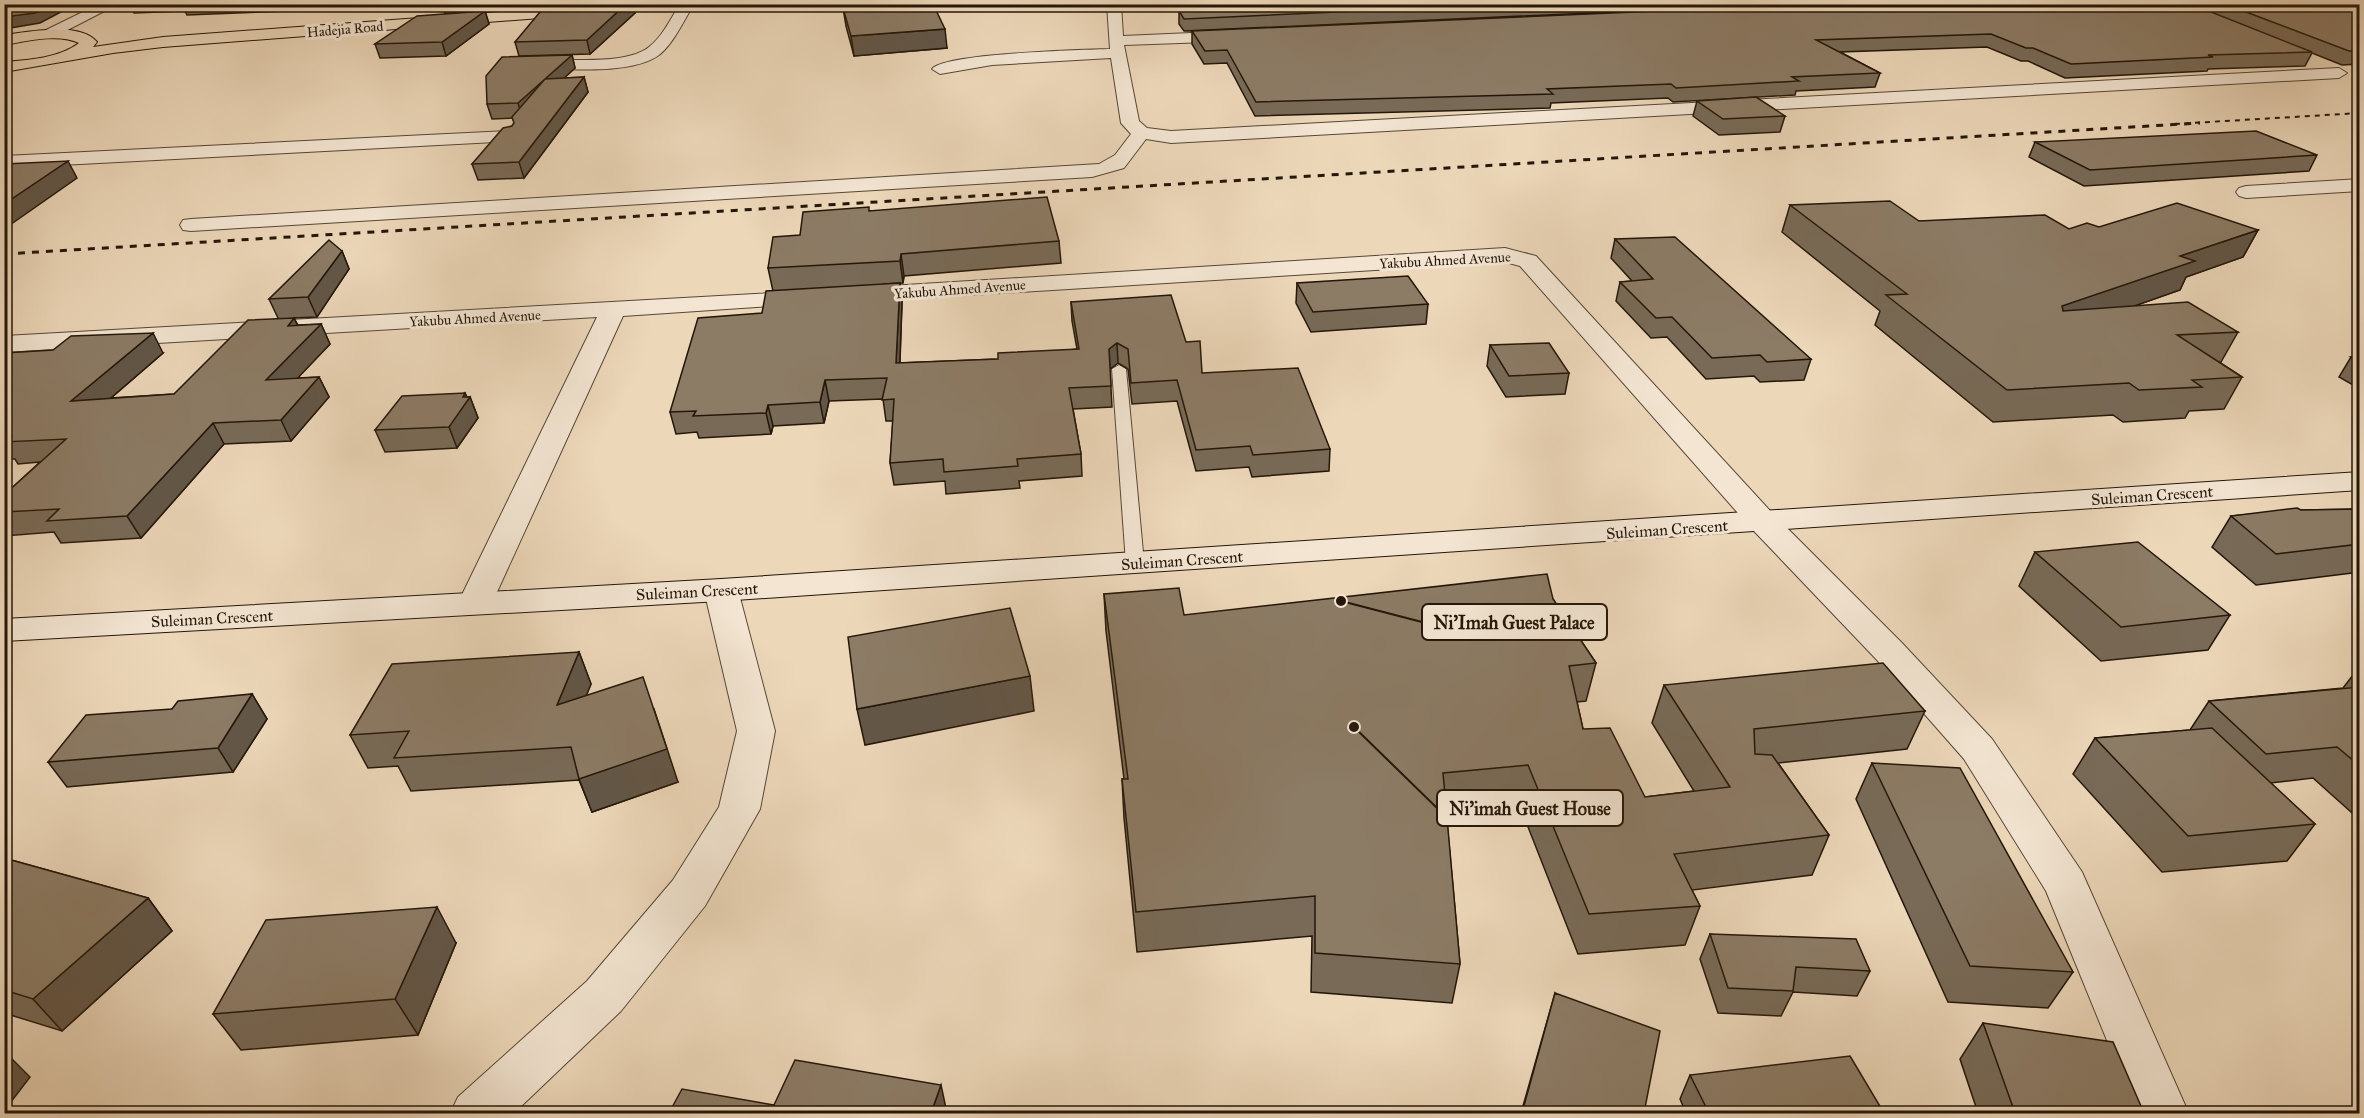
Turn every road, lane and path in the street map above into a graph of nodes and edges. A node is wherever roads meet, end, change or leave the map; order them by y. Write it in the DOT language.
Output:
graph roads {
  1 [pos="111,4"];
  2 [pos="566,4"];
  3 [pos="671,4"];
  4 [pos="687,4"];
  5 [pos="1114,4"];
  6 [pos="47,35"];
  7 [pos="1248,35"];
  8 [pos="74,36"];
  9 [pos="4,39"];
  10 [pos="1117,47"];
  11 [pos="56,58"];
  12 [pos="2306,58"];
  13 [pos="33,63"];
  14 [pos="509,63"];
  15 [pos="4,68"];
  16 [pos="940,69"];
  17 [pos="1141,133"];
  18 [pos="508,137"];
  19 [pos="4,162"];
  20 [pos="2360,185"];
  21 [pos="2315,188"];
  22 [pos="2246,192"];
  23 [pos="2360,207"];
  24 [pos="191,225"];
  25 [pos="613,310"];
  26 [pos="4,344"];
  27 [pos="1119,369"];
  28 [pos="2360,481"];
  29 [pos="1763,522"];
  30 [pos="1135,563"];
  31 [pos="721,590"];
  32 [pos="475,603"];
  33 [pos="4,630"];
  34 [pos="476,1113"];
  35 [pos="2163,1113"];
  1 -- 6 [label="street"];
  2 -- 8 [label="main road, Hadejia Road"];
  3 -- 11 [label="main road, Hadejia Road"];
  4 -- 14 [label="street"];
  5 -- 10 [label="street"];
  6 -- 8 [label="main road, Hadejia Road"];
  6 -- 9 [label="main road, Hadejia Road"];
  7 -- 10 [label="street"];
  8 -- 11 [label="main road"];
  10 -- 16 [label="street"];
  10 -- 17 [label="street"];
  11 -- 13 [label="main road"];
  12 -- 17 [label="street"];
  13 -- 15 [label="street"];
  17 -- 24 [label="street"];
  18 -- 19 [label="street"];
  20 -- 21 [label="street"];
  21 -- 22 [label="street"];
  21 -- 23 [label="street"];
  25 -- 26 [label="street, Yakubu Ahmed Avenue"];
  25 -- 29 [label="street, Yakubu Ahmed Avenue"];
  25 -- 32 [label="street"];
  27 -- 30 [label="lane"];
  28 -- 29 [label="street, Suleiman Crescent"];
  29 -- 30 [label="street, Suleiman Crescent"];
  29 -- 35 [label="street"];
  30 -- 31 [label="street, Suleiman Crescent"];
  31 -- 32 [label="street, Suleiman Crescent"];
  31 -- 34 [label="street"];
  32 -- 33 [label="street, Suleiman Crescent"];
}
